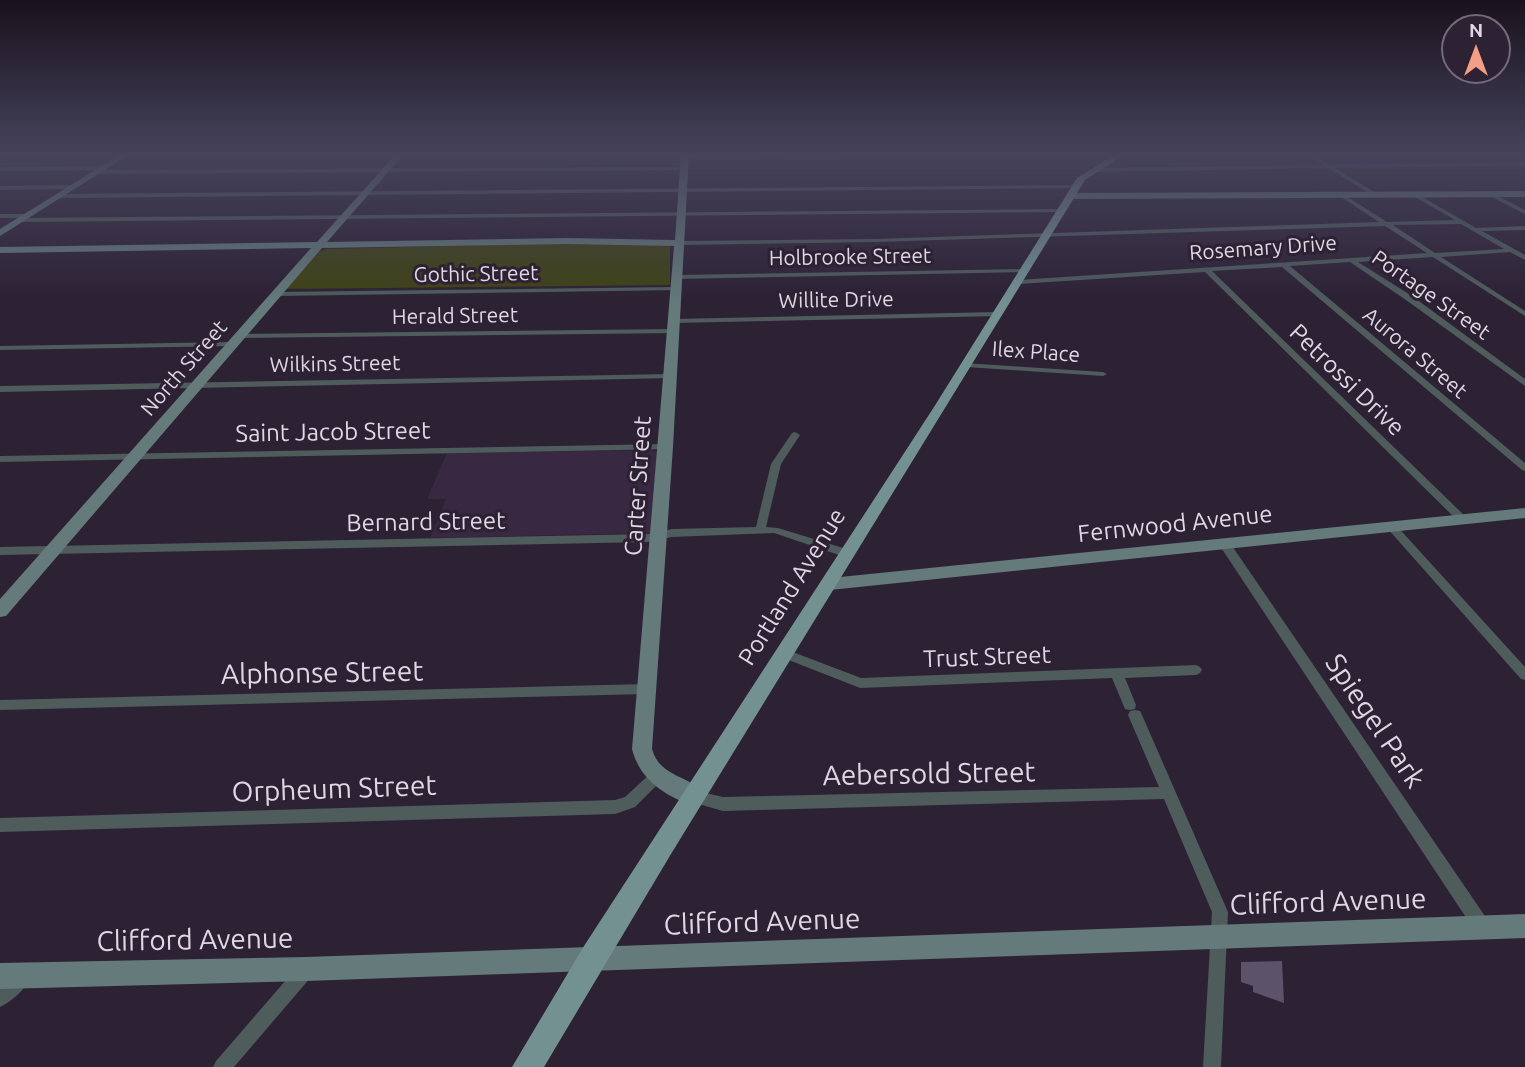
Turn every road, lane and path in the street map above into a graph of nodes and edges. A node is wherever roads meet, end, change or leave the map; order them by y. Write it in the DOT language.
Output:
graph roads {
  1 [pos="46,204"];
  2 [pos="356,204"];
  3 [pos="682,204"];
  4 [pos="1067,204"];
  5 [pos="1355,204"];
  6 [pos="1432,204"];
  7 [pos="1509,204"];
  8 [pos="1063,210"];
  9 [pos="1525,212"];
  10 [pos="682,214"];
  11 [pos="0,216"];
  12 [pos="344,217"];
  13 [pos="23,218"];
  14 [pos="1462,222"];
  15 [pos="1386,224"];
  16 [pos="1525,228"];
  17 [pos="1475,229"];
  18 [pos="0,233"];
  19 [pos="1046,237"];
  20 [pos="680,243"];
  21 [pos="318,247"];
  22 [pos="0,250"];
  23 [pos="1511,250"];
  24 [pos="1434,255"];
  25 [pos="1525,258"];
  26 [pos="1351,260"];
  27 [pos="1283,264"];
  28 [pos="1206,269"];
  29 [pos="1021,276"];
  30 [pos="677,283"];
  31 [pos="276,293"];
  32 [pos="998,314"];
  33 [pos="1525,314"];
  34 [pos="674,326"];
  35 [pos="234,340"];
  36 [pos="0,348"];
  37 [pos="966,365"];
  38 [pos="1103,374"];
  39 [pos="671,376"];
  40 [pos="1525,383"];
  41 [pos="195,385"];
  42 [pos="0,389"];
  43 [pos="795,435"];
  44 [pos="666,447"];
  45 [pos="133,456"];
  46 [pos="0,459"];
  47 [pos="1525,468"];
  48 [pos="1525,513"];
  49 [pos="1462,519"];
  50 [pos="1391,526"];
  51 [pos="760,530"];
  52 [pos="660,535"];
  53 [pos="1224,543"];
  54 [pos="52,550"];
  55 [pos="0,551"];
  56 [pos="849,554"];
  57 [pos="830,584"];
  58 [pos="0,611"];
  59 [pos="785,654"];
  60 [pos="1196,670"];
  61 [pos="1117,674"];
  62 [pos="1525,675"];
  63 [pos="646,689"];
  64 [pos="0,705"];
  65 [pos="657,776"];
  66 [pos="1168,793"];
  67 [pos="693,796"];
  68 [pos="0,825"];
  69 [pos="1525,926"];
  70 [pos="1482,928"];
  71 [pos="1217,937"];
  72 [pos="593,958"];
  73 [pos="306,969"];
  74 [pos="25,975"];
  75 [pos="0,976"];
  76 [pos="0,998"];
  77 [pos="222,1067"];
  78 [pos="527,1067"];
  79 [pos="1212,1067"];
  1 -- 13 [label="street"];
  2 -- 12 [label="street, North Street"];
  3 -- 10 [label="street, Carter Street"];
  4 -- 8 [label="main road, Portland Avenue"];
  5 -- 15 [label="street"];
  6 -- 14 [label="street"];
  7 -- 9 [label="street"];
  8 -- 10 [label="street"];
  8 -- 19 [label="main road, Portland Avenue"];
  10 -- 12 [label="street"];
  10 -- 20 [label="street, Carter Street"];
  11 -- 13 [label="street"];
  12 -- 13 [label="street"];
  12 -- 21 [label="street, North Street"];
  13 -- 18 [label="street"];
  14 -- 15 [label="street"];
  14 -- 17 [label="street"];
  15 -- 19 [label="street"];
  15 -- 24 [label="street"];
  16 -- 17 [label="street"];
  17 -- 23 [label="street"];
  19 -- 20 [label="street"];
  19 -- 29 [label="main road, Portland Avenue"];
  20 -- 21 [label="street"];
  20 -- 30 [label="street, Carter Street"];
  21 -- 22 [label="street"];
  21 -- 31 [label="street, North Street"];
  23 -- 24 [label="street, Rosemary Drive"];
  23 -- 25 [label="street"];
  24 -- 26 [label="street, Rosemary Drive"];
  24 -- 33 [label="street"];
  26 -- 27 [label="street, Rosemary Drive"];
  26 -- 40 [label="street, Portage Street"];
  27 -- 28 [label="street, Rosemary Drive"];
  27 -- 47 [label="street, Aurora Street"];
  28 -- 29 [label="street, Rosemary Drive"];
  28 -- 49 [label="street, Petrossi Drive"];
  29 -- 30 [label="street, Holbrooke Street"];
  29 -- 32 [label="main road, Portland Avenue"];
  30 -- 31 [label="street, Gothic Street"];
  30 -- 34 [label="street, Carter Street"];
  31 -- 35 [label="street, North Street"];
  32 -- 34 [label="street, Willite Drive"];
  32 -- 37 [label="main road, Portland Avenue"];
  34 -- 35 [label="street, Herald Street"];
  34 -- 39 [label="street, Carter Street"];
  35 -- 36 [label="street, Herald Street"];
  35 -- 41 [label="street, North Street"];
  37 -- 38 [label="street, Ilex Place"];
  37 -- 56 [label="main road, Portland Avenue"];
  39 -- 41 [label="street, Wilkins Street"];
  39 -- 44 [label="street, Carter Street"];
  41 -- 42 [label="street, Wilkins Street"];
  41 -- 45 [label="street, North Street"];
  43 -- 51 [label="street"];
  44 -- 45 [label="street, Saint Jacob Street"];
  44 -- 52 [label="street, Carter Street"];
  45 -- 46 [label="street, Saint Jacob Street"];
  45 -- 54 [label="street, North Street"];
  48 -- 49 [label="street, Fernwood Avenue"];
  49 -- 50 [label="street, Fernwood Avenue"];
  50 -- 53 [label="street, Fernwood Avenue"];
  50 -- 62 [label="street"];
  51 -- 52 [label="street, Bernard Street"];
  51 -- 56 [label="street, Bernard Street"];
  52 -- 54 [label="street, Bernard Street"];
  52 -- 63 [label="street, Carter Street"];
  53 -- 57 [label="street, Fernwood Avenue"];
  53 -- 70 [label="street, Spiegel Park"];
  54 -- 55 [label="street, Bernard Street"];
  54 -- 58 [label="street, North Street"];
  56 -- 57 [label="main road, Portland Avenue"];
  57 -- 59 [label="main road, Portland Avenue"];
  59 -- 61 [label="street, Trust Street"];
  59 -- 67 [label="main road, Portland Avenue"];
  60 -- 61 [label="street, Trust Street"];
  61 -- 66 [label="street"];
  63 -- 64 [label="street, Alphonse Street"];
  63 -- 65 [label="street, Carter Street"];
  65 -- 67 [label="street"];
  65 -- 68 [label="street, Orpheum Street"];
  66 -- 67 [label="street, Aebersold Street"];
  66 -- 71 [label="street"];
  67 -- 72 [label="main road, Portland Avenue"];
  69 -- 70 [label="street, Clifford Avenue"];
  70 -- 71 [label="street, Clifford Avenue"];
  71 -- 72 [label="street, Clifford Avenue"];
  71 -- 79 [label="street"];
  72 -- 73 [label="street, Clifford Avenue"];
  72 -- 78 [label="main road, Portland Avenue"];
  73 -- 74 [label="street, Clifford Avenue"];
  73 -- 77 [label="street"];
  74 -- 75 [label="street, Clifford Avenue"];
  74 -- 76 [label="street"];
}
